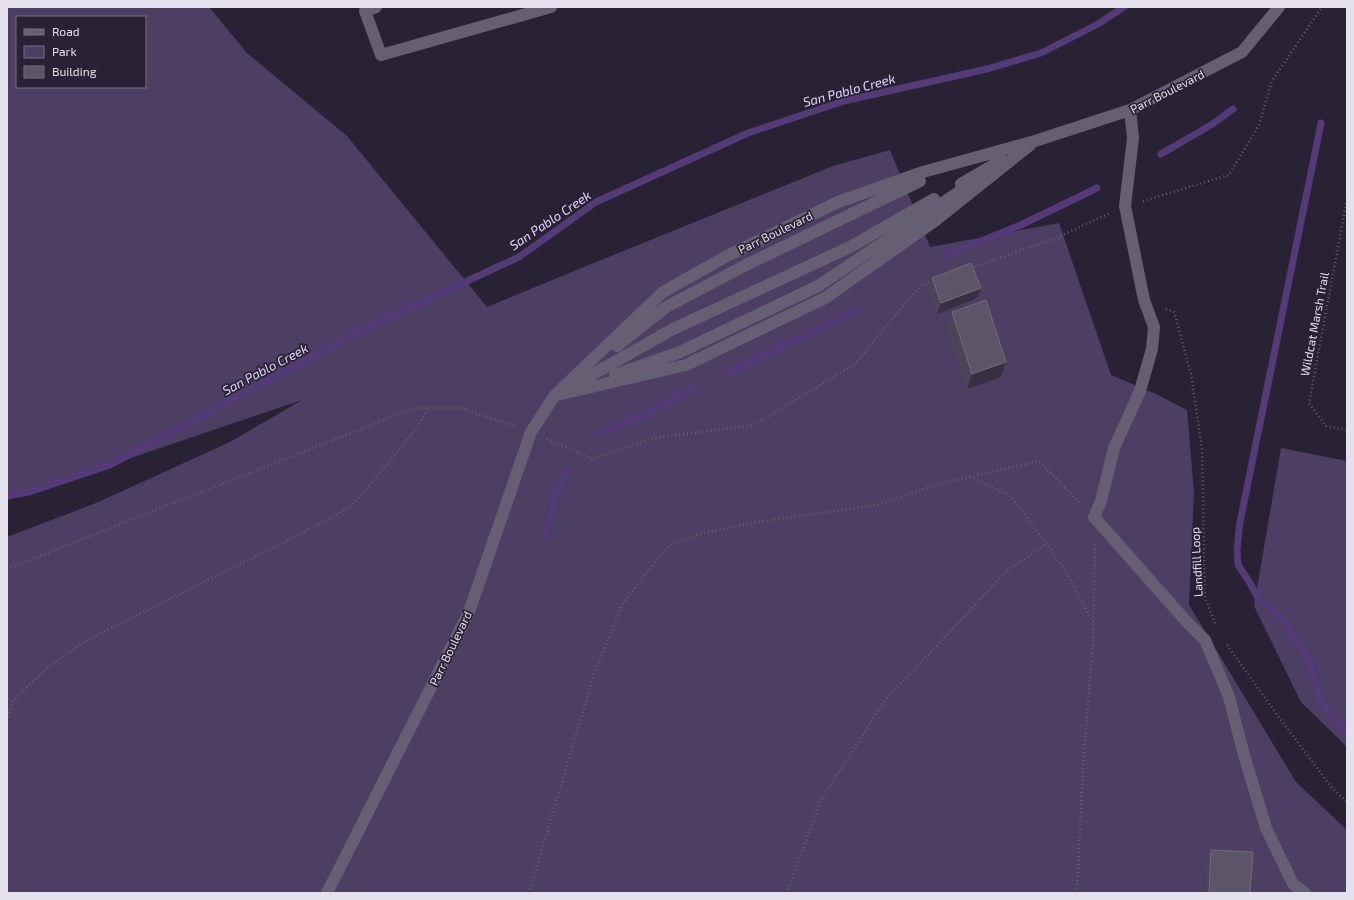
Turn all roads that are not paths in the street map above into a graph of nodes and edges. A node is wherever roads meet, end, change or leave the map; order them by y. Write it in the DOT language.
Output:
graph roads {
  1 [pos="376,7"];
  2 [pos="551,7"];
  3 [pos="1279,7"];
  4 [pos="1130,110"];
  5 [pos="1035,141"];
  6 [pos="555,395"];
  7 [pos="327,893"];
  8 [pos="1305,893"];
  1 -- 2 [label="lane"];
  3 -- 4 [label="lane, Parr Boulevard"];
  4 -- 5 [label="lane, Parr Boulevard"];
  4 -- 8 [label="lane"];
  5 -- 6 [label="lane"];
  5 -- 6 [label="lane"];
  5 -- 6 [label="lane, Parr Boulevard"];
  5 -- 6 [label="lane, Parr Boulevard"];
  6 -- 7 [label="lane, Parr Boulevard"];
}
